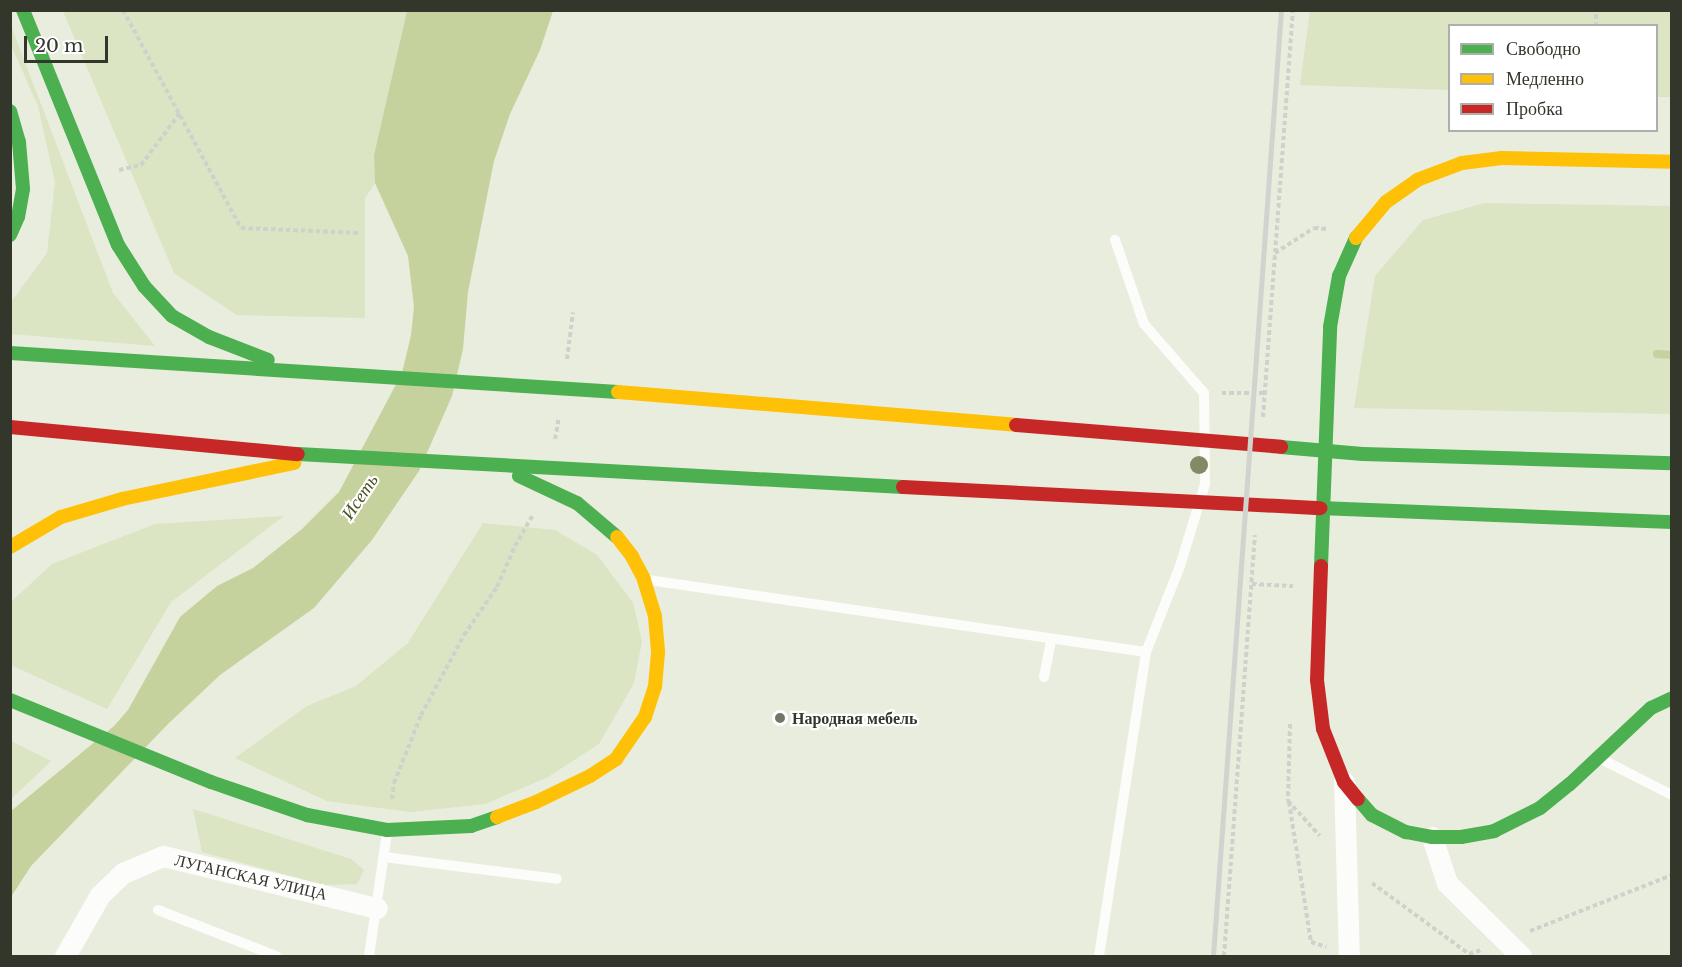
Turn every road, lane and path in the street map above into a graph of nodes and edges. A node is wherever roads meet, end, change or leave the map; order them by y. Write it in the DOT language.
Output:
graph roads {
  1 [pos="23,10"];
  2 [pos="123,10"];
  3 [pos="12,115"];
  4 [pos="1671,162"];
  5 [pos="360,233"];
  6 [pos="10,236"];
  7 [pos="1326,239"];
  8 [pos="1115,240"];
  9 [pos="1275,253"];
  10 [pos="573,312"];
  11 [pos="10,353"];
  12 [pos="566,367"];
  13 [pos="297,372"];
  14 [pos="1204,393"];
  15 [pos="1265,393"];
  16 [pos="560,413"];
  17 [pos="10,427"];
  18 [pos="553,444"];
  19 [pos="326,457"];
  20 [pos="1671,463"];
  21 [pos="495,467"];
  22 [pos="543,484"];
  23 [pos="1671,522"];
  24 [pos="10,547"];
  25 [pos="1296,574"];
  26 [pos="644,579"];
  27 [pos="1320,583"];
  28 [pos="1252,584"];
  29 [pos="1295,586"];
  30 [pos="1295,598"];
  31 [pos="1051,640"];
  32 [pos="1146,652"];
  33 [pos="1044,677"];
  34 [pos="1671,698"];
  35 [pos="10,700"];
  36 [pos="1290,723"];
  37 [pos="1598,757"];
  38 [pos="1344,782"];
  39 [pos="1671,795"];
  40 [pos="1288,801"];
  41 [pos="387,830"];
  42 [pos="1432,837"];
  43 [pos="384,857"];
  44 [pos="1346,864"];
  45 [pos="1671,875"];
  46 [pos="556,879"];
  47 [pos="376,908"];
  48 [pos="158,910"];
  49 [pos="1507,940"];
  50 [pos="1349,956"];
  51 [pos="65,957"];
  52 [pos="276,957"];
  53 [pos="369,957"];
  54 [pos="1099,957"];
  55 [pos="1521,957"];
  1 -- 13 [label="main road"];
  2 -- 5 [label="path"];
  3 -- 6 [label="main road"];
  4 -- 27 [label="main road"];
  7 -- 9 [label="path"];
  8 -- 14 [label="lane"];
  10 -- 12 [label="path"];
  11 -- 13 [label="main road"];
  13 -- 20 [label="main road"];
  14 -- 15 [label="path"];
  14 -- 32 [label="lane"];
  16 -- 18 [label="path"];
  17 -- 19 [label="main road"];
  19 -- 21 [label="main road"];
  19 -- 24 [label="main road"];
  21 -- 22 [label="main road"];
  21 -- 23 [label="main road"];
  22 -- 26 [label="main road"];
  22 -- 41 [label="path"];
  25 -- 29 [label="path"];
  26 -- 31 [label="lane"];
  26 -- 41 [label="main road"];
  27 -- 29 [label="path"];
  27 -- 38 [label="main road"];
  28 -- 29 [label="path"];
  29 -- 30 [label="path"];
  31 -- 32 [label="lane"];
  31 -- 33 [label="lane"];
  32 -- 54 [label="lane"];
  34 -- 37 [label="main road"];
  35 -- 41 [label="main road"];
  36 -- 40 [label="path"];
  37 -- 39 [label="lane"];
  37 -- 42 [label="main road"];
  38 -- 42 [label="main road"];
  38 -- 44 [label="street"];
  40 -- 44 [label="path"];
  40 -- 50 [label="path"];
  41 -- 43 [label="lane"];
  42 -- 49 [label="street"];
  43 -- 46 [label="lane"];
  43 -- 47 [label="lane"];
  44 -- 49 [label="path"];
  44 -- 50 [label="street"];
  45 -- 49 [label="path"];
  47 -- 51 [label="street, ЛУГАНСКАЯ УЛИЦА"];
  47 -- 53 [label="lane"];
  48 -- 52 [label="lane"];
  49 -- 55 [label="street"];
}
